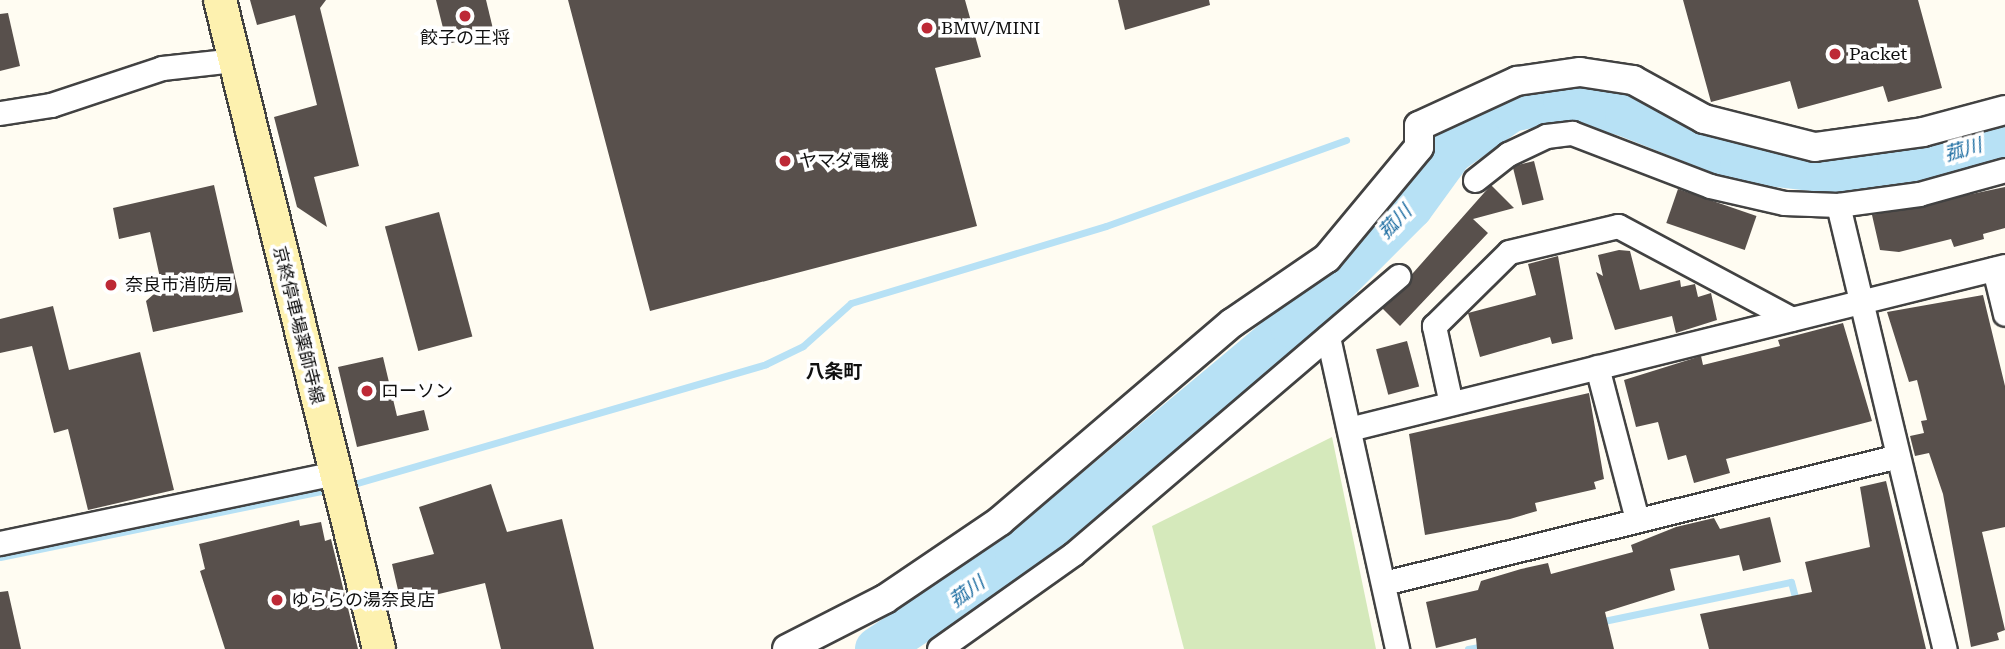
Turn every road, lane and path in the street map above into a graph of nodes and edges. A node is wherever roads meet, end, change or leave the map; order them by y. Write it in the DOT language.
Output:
graph roads {
  1 [pos="220,0"];
  2 [pos="233,60"];
  3 [pos="2005,110"];
  4 [pos="0,113"];
  5 [pos="2005,170"];
  6 [pos="1475,180"];
  7 [pos="1838,205"];
  8 [pos="1999,268"];
  9 [pos="1398,276"];
  10 [pos="1862,302"];
  11 [pos="2005,314"];
  12 [pos="1792,319"];
  13 [pos="1328,337"];
  14 [pos="1597,367"];
  15 [pos="1450,399"];
  16 [pos="1349,429"];
  17 [pos="1898,456"];
  18 [pos="335,473"];
  19 [pos="1637,520"];
  20 [pos="0,543"];
  21 [pos="1384,583"];
  22 [pos="379,649"];
  23 [pos="787,649"];
  24 [pos="939,649"];
  25 [pos="1397,649"];
  26 [pos="1945,649"];
  1 -- 2 [label="main road, 京終停車場薬師寺線"];
  2 -- 4 [label="street"];
  2 -- 18 [label="main road, 京終停車場薬師寺線"];
  3 -- 23 [label="street"];
  5 -- 7 [label="street"];
  6 -- 7 [label="street"];
  7 -- 10 [label="street"];
  8 -- 10 [label="street"];
  8 -- 11 [label="street"];
  9 -- 13 [label="street"];
  10 -- 12 [label="street"];
  10 -- 17 [label="street"];
  12 -- 14 [label="street"];
  12 -- 15 [label="street"];
  13 -- 16 [label="street"];
  13 -- 24 [label="street"];
  14 -- 15 [label="street"];
  14 -- 19 [label="street"];
  15 -- 16 [label="street"];
  16 -- 21 [label="street"];
  17 -- 19 [label="street"];
  17 -- 26 [label="street"];
  18 -- 20 [label="street"];
  18 -- 22 [label="main road, 京終停車場薬師寺線"];
  19 -- 21 [label="street"];
  21 -- 25 [label="street"];
}
